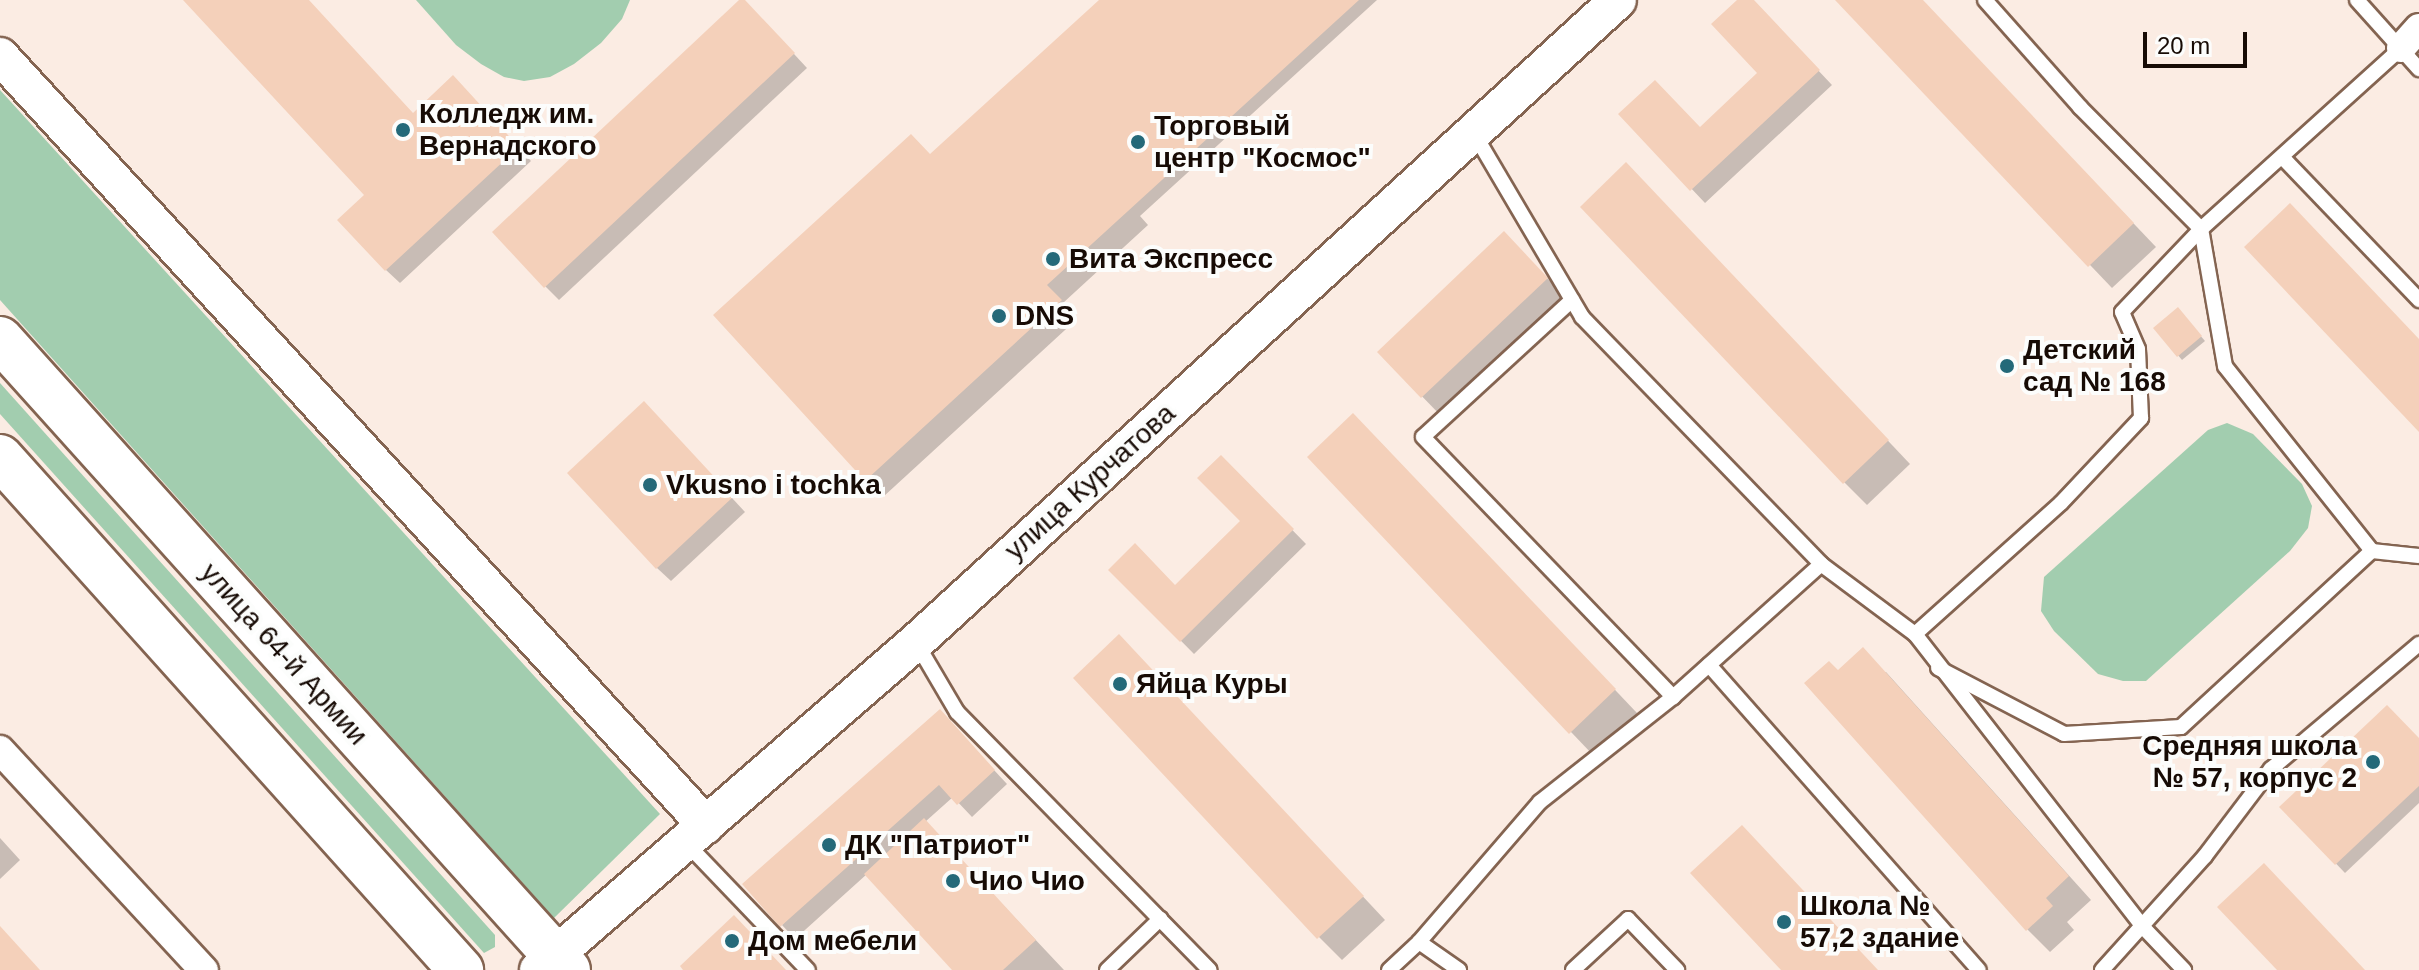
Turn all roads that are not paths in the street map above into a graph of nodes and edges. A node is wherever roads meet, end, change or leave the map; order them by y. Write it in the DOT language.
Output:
graph roads {
  1 [pos="1618,0"];
  2 [pos="1985,0"];
  3 [pos="2357,0"];
  4 [pos="2413,48"];
  5 [pos="0,56"];
  6 [pos="1473,131"];
  7 [pos="2283,158"];
  8 [pos="2201,229"];
  9 [pos="1572,300"];
  10 [pos="2419,300"];
  11 [pos="0,339"];
  12 [pos="0,457"];
  13 [pos="2372,551"];
  14 [pos="2419,556"];
  15 [pos="1821,564"];
  16 [pos="1915,634"];
  17 [pos="916,642"];
  18 [pos="2419,644"];
  19 [pos="1709,665"];
  20 [pos="1938,668"];
  21 [pos="1673,697"];
  22 [pos="0,750"];
  23 [pos="696,834"];
  24 [pos="1160,919"];
  25 [pos="2142,926"];
  26 [pos="1419,942"];
  27 [pos="553,965"];
  28 [pos="204,970"];
  29 [pos="461,970"];
  30 [pos="808,970"];
  31 [pos="1107,970"];
  32 [pos="1210,970"];
  33 [pos="1389,970"];
  34 [pos="1459,970"];
  35 [pos="1573,970"];
  36 [pos="1677,970"];
  37 [pos="1979,970"];
  38 [pos="2102,970"];
  39 [pos="2184,970"];
  1 -- 6 [label="street, улица Курчатова"];
  2 -- 8 [label="lane"];
  3 -- 4 [label="lane"];
  4 -- 7 [label="lane"];
  5 -- 23 [label="street"];
  6 -- 9 [label="lane"];
  6 -- 17 [label="street, улица Курчатова"];
  7 -- 8 [label="lane"];
  7 -- 10 [label="lane"];
  8 -- 13 [label="lane"];
  8 -- 16 [label="lane"];
  9 -- 15 [label="lane"];
  9 -- 21 [label="lane"];
  11 -- 27 [label="highway, улица 64-й Армии"];
  12 -- 29 [label="highway"];
  13 -- 14 [label="lane"];
  13 -- 20 [label="lane"];
  15 -- 16 [label="lane"];
  15 -- 19 [label="lane"];
  16 -- 20 [label="lane"];
  17 -- 23 [label="street, улица Курчатова"];
  17 -- 24 [label="lane"];
  18 -- 25 [label="lane"];
  19 -- 21 [label="lane"];
  19 -- 37 [label="lane"];
  20 -- 25 [label="lane"];
  21 -- 26 [label="lane"];
  22 -- 28 [label="street"];
  23 -- 27 [label="street, улица Курчатова"];
  23 -- 30 [label="lane"];
  24 -- 31 [label="lane"];
  24 -- 32 [label="lane"];
  25 -- 38 [label="lane"];
  25 -- 39 [label="lane"];
  26 -- 33 [label="lane"];
  26 -- 34 [label="lane"];
  35 -- 36 [label="lane"];
}
